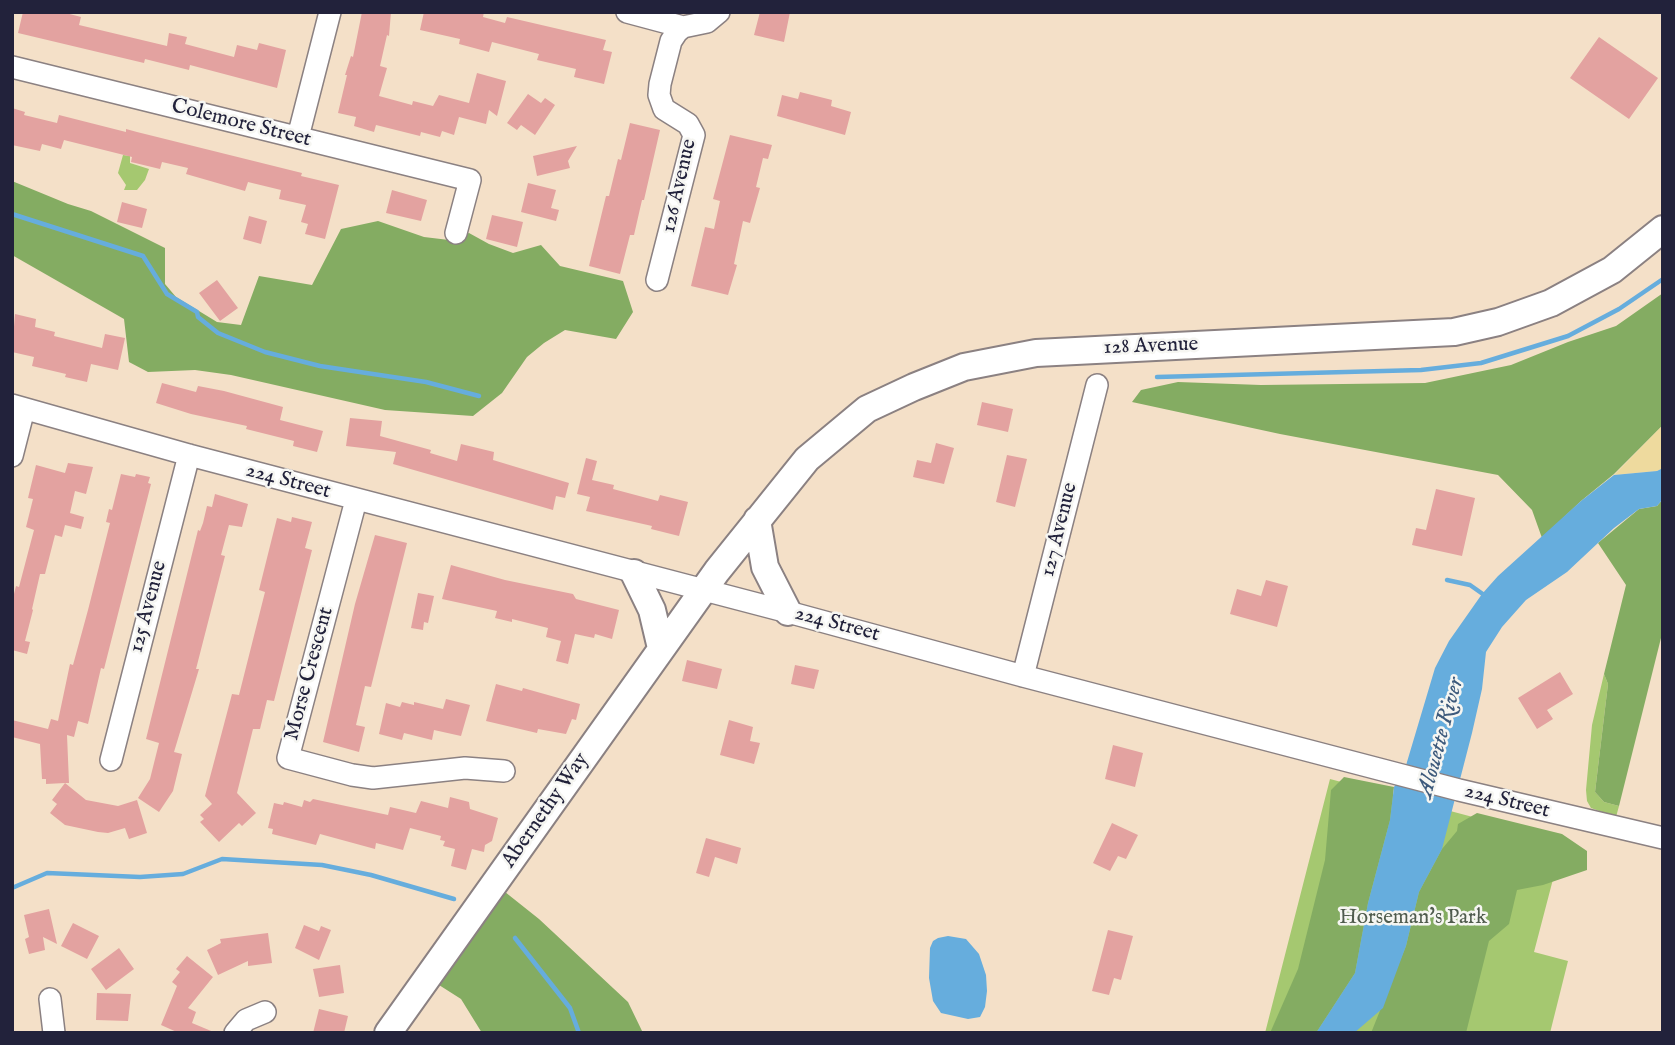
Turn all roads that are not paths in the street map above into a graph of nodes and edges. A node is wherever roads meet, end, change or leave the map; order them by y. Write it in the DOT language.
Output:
graph roads {
  1 [pos="330,12"];
  2 [pos="627,12"];
  3 [pos="719,12"];
  4 [pos="683,27"];
  5 [pos="12,67"];
  6 [pos="298,138"];
  7 [pos="1663,229"];
  8 [pos="456,233"];
  9 [pos="657,280"];
  10 [pos="1097,385"];
  11 [pos="18,407"];
  12 [pos="189,455"];
  13 [pos="12,456"];
  14 [pos="356,500"];
  15 [pos="757,520"];
  16 [pos="634,573"];
  17 [pos="705,590"];
  18 [pos="788,612"];
  19 [pos="660,648"];
  20 [pos="1023,676"];
  21 [pos="111,760"];
  22 [pos="504,771"];
  23 [pos="1663,838"];
  24 [pos="50,999"];
  25 [pos="265,1012"];
  26 [pos="54,1033"];
  27 [pos="235,1033"];
  28 [pos="388,1033"];
  1 -- 6 [label="street"];
  2 -- 4 [label="street"];
  3 -- 4 [label="street"];
  4 -- 9 [label="street, 126 Avenue"];
  5 -- 6 [label="street, Colemore Street"];
  6 -- 8 [label="street, Colemore Street"];
  7 -- 15 [label="main road, 128 Avenue"];
  10 -- 20 [label="street, 127 Avenue"];
  11 -- 12 [label="street, 224 Street"];
  11 -- 13 [label="street"];
  12 -- 14 [label="street, 224 Street"];
  12 -- 21 [label="street, 125 Avenue"];
  14 -- 16 [label="street, 224 Street"];
  14 -- 22 [label="street, Morse Crescent"];
  15 -- 17 [label="main road, 128 Avenue"];
  15 -- 18 [label="main road"];
  16 -- 17 [label="street, 224 Street"];
  16 -- 19 [label="main road"];
  17 -- 18 [label="street, 224 Street"];
  17 -- 19 [label="main road, Abernethy Way"];
  18 -- 20 [label="street, 224 Street"];
  19 -- 28 [label="main road, Abernethy Way"];
  20 -- 23 [label="street, 224 Street"];
  24 -- 26 [label="street"];
  25 -- 27 [label="street"];
}
